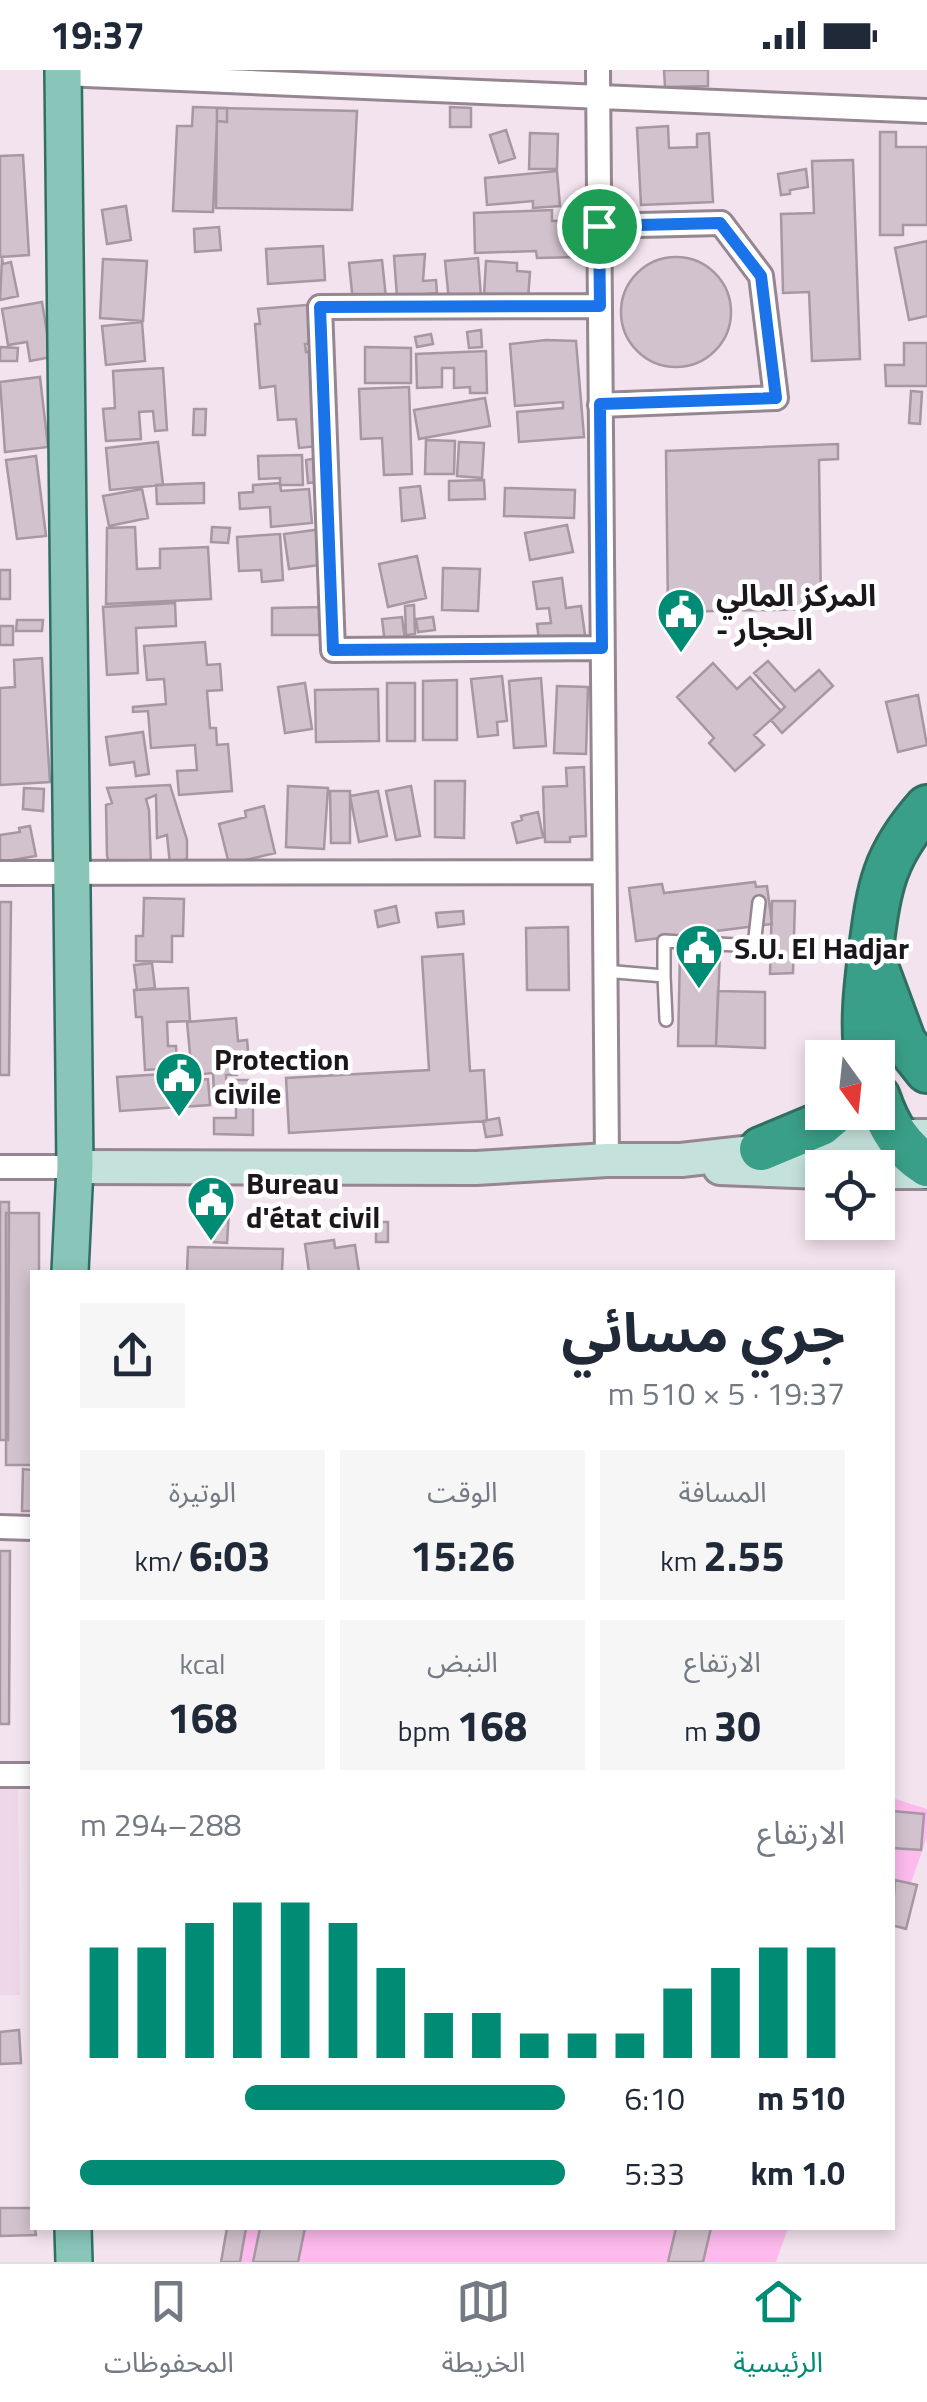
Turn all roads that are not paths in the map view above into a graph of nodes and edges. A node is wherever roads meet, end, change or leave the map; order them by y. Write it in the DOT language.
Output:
graph roads {
  1 [pos="598,70"];
  2 [pos="63,72"];
  3 [pos="598,98"];
  4 [pos="927,112"];
  5 [pos="599,226"];
  6 [pos="600,306"];
  7 [pos="600,404"];
  8 [pos="602,648"];
  9 [pos="927,807"];
  10 [pos="0,872"];
  11 [pos="604,872"];
  12 [pos="71,874"];
  13 [pos="759,902"];
  14 [pos="871,950"];
  15 [pos="604,971"];
  16 [pos="664,976"];
  17 [pos="666,1020"];
  18 [pos="866,1040"];
  19 [pos="927,1072"];
  20 [pos="806,1130"];
  21 [pos="900,1148"];
  22 [pos="761,1149"];
  23 [pos="607,1160"];
  24 [pos="681,1160"];
  25 [pos="0,1167"];
  26 [pos="75,1167"];
  27 [pos="927,1168"];
  28 [pos="805,1172"];
  29 [pos="70,1270"];
  30 [pos="0,1527"];
  31 [pos="30,1528"];
  32 [pos="30,1775"];
  33 [pos="0,1776"];
  34 [pos="73,2230"];
  35 [pos="74,2262"];
  1 -- 3 [label="street"];
  2 -- 3 [label="street"];
  2 -- 12 [label="main road"];
  3 -- 4 [label="street"];
  3 -- 5 [label="street"];
  5 -- 6 [label="street"];
  5 -- 7 [label="street"];
  6 -- 7 [label="street"];
  6 -- 8 [label="street"];
  7 -- 8 [label="street"];
  8 -- 11 [label="street"];
  9 -- 14 [label="highway"];
  10 -- 12 [label="street"];
  11 -- 12 [label="street"];
  11 -- 15 [label="street"];
  12 -- 26 [label="main road"];
  13 -- 16 [label="lane"];
  14 -- 18 [label="highway"];
  14 -- 19 [label="highway"];
  15 -- 16 [label="lane"];
  15 -- 23 [label="street"];
  16 -- 17 [label="lane"];
  20 -- 22 [label="highway"];
  21 -- 22 [label="main road"];
  21 -- 27 [label="highway"];
  22 -- 24 [label="main road"];
  23 -- 24 [label="main road"];
  23 -- 26 [label="main road"];
  24 -- 28 [label="main road"];
  25 -- 26 [label="street"];
  26 -- 29 [label="main road"];
  30 -- 31 [label="street"];
  32 -- 33 [label="street"];
  34 -- 35 [label="main road"];
}
